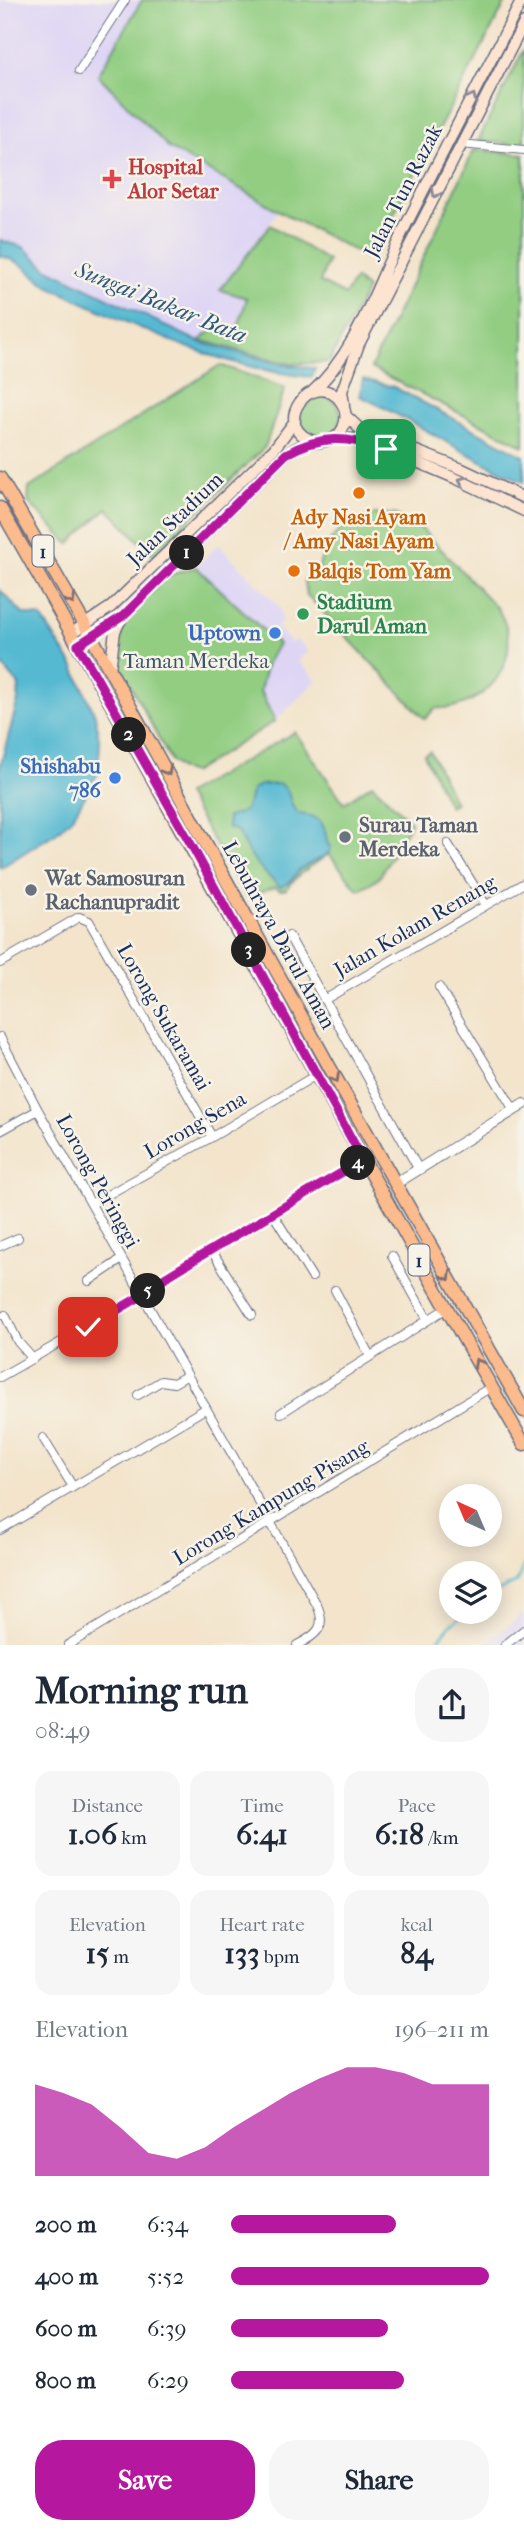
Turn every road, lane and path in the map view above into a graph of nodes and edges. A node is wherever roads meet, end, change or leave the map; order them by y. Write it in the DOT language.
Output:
graph roads {
  1 [pos="125,0"];
  2 [pos="522,0"];
  3 [pos="524,23"];
  4 [pos="79,71"];
  5 [pos="461,144"];
  6 [pos="524,150"];
  7 [pos="311,393"];
  8 [pos="345,412"];
  9 [pos="295,421"];
  10 [pos="334,438"];
  11 [pos="318,442"];
  12 [pos="0,478"];
  13 [pos="524,498"];
  14 [pos="0,508"];
  15 [pos="524,511"];
  16 [pos="123,616"];
  17 [pos="88,631"];
  18 [pos="72,633"];
  19 [pos="78,645"];
  20 [pos="110,669"];
  21 [pos="449,844"];
  22 [pos="524,883"];
  23 [pos="486,905"];
  24 [pos="289,936"];
  25 [pos="0,963"];
  26 [pos="439,987"];
  27 [pos="324,1000"];
  28 [pos="0,1037"];
  29 [pos="316,1075"];
  30 [pos="524,1104"];
  31 [pos="38,1110"];
  32 [pos="514,1110"];
  33 [pos="0,1131"];
  34 [pos="212,1137"];
  35 [pos="363,1160"];
  36 [pos="419,1170"];
  37 [pos="395,1184"];
  38 [pos="91,1204"];
  39 [pos="273,1214"];
  40 [pos="18,1238"];
  41 [pos="0,1246"];
  42 [pos="212,1251"];
  43 [pos="393,1256"];
  44 [pos="122,1259"];
  45 [pos="312,1278"];
  46 [pos="89,1280"];
  47 [pos="335,1290"];
  48 [pos="143,1295"];
  49 [pos="447,1308"];
  50 [pos="5,1315"];
  51 [pos="252,1315"];
  52 [pos="429,1320"];
  53 [pos="370,1356"];
  54 [pos="33,1359"];
  55 [pos="186,1376"];
  56 [pos="0,1377"];
  57 [pos="491,1387"];
  58 [pos="138,1395"];
  59 [pos="205,1409"];
  60 [pos="524,1411"];
  61 [pos="281,1413"];
  62 [pos="43,1438"];
  63 [pos="524,1444"];
  64 [pos="73,1487"];
  65 [pos="271,1523"];
  66 [pos="0,1530"];
  67 [pos="524,1630"];
  68 [pos="68,1645"];
  69 [pos="297,1645"];
  70 [pos="505,1645"];
  1 -- 4 [label="street"];
  7 -- 2 [label="main road, Jalan Tun Razak, one-way"];
  3 -- 5 [label="main road, Jalan Tun Razak"];
  5 -- 6 [label="street"];
  5 -- 8 [label="main road, Jalan Tun Razak, one-way"];
  7 -- 8 [label="main road"];
  7 -- 9 [label="main road"];
  8 -- 10 [label="main road"];
  8 -- 13 [label="main road"];
  9 -- 11 [label="main road"];
  9 -- 17 [label="main road, Jalan Stadium"];
  10 -- 11 [label="main road"];
  15 -- 10 [label="main road, one-way"];
  11 -- 16 [label="main road, Jalan Stadium"];
  12 -- 17 [label="main road, Lebuhraya Darul Aman / 1, one-way"];
  14 -- 18 [label="main road, Lebuhraya Darul Aman / 1"];
  16 -- 17 [label="main road, Jalan Stadium"];
  16 -- 20 [label="main road"];
  17 -- 18 [label="main road, Jalan Stadium"];
  17 -- 19 [label="main road, Jalan Stadium"];
  17 -- 20 [label="main road, Lebuhraya Darul Aman / 1"];
  18 -- 19 [label="main road, Lebuhraya Darul Aman / 1"];
  19 -- 29 [label="main road, Lebuhraya Darul Aman / 1"];
  20 -- 37 [label="main road, Lebuhraya Darul Aman / 1, one-way"];
  21 -- 23 [label="street"];
  22 -- 23 [label="street, Jalan Kolam Renang"];
  23 -- 27 [label="street, Jalan Kolam Renang"];
  24 -- 27 [label="street"];
  25 -- 34 [label="street, Lorong Sukaramai"];
  26 -- 32 [label="street"];
  27 -- 36 [label="street"];
  28 -- 31 [label="street, Lorong Peringgi"];
  29 -- 34 [label="street, Lorong Sena"];
  29 -- 35 [label="main road, Lebuhraya Darul Aman / 1"];
  30 -- 32 [label="street"];
  31 -- 33 [label="street"];
  31 -- 38 [label="street, Lorong Peringgi"];
  32 -- 36 [label="street"];
  34 -- 38 [label="street, Lorong Sena"];
  35 -- 39 [label="street"];
  35 -- 49 [label="main road, Lebuhraya Darul Aman / 1"];
  36 -- 37 [label="street"];
  37 -- 60 [label="main road, Lebuhraya Darul Aman / 1, one-way"];
  38 -- 44 [label="street, Lorong Peringgi"];
  39 -- 42 [label="street"];
  39 -- 45 [label="street"];
  40 -- 41 [label="street"];
  42 -- 48 [label="street"];
  42 -- 51 [label="street"];
  43 -- 52 [label="street"];
  44 -- 46 [label="street"];
  44 -- 48 [label="street, Lorong Peringgi"];
  47 -- 53 [label="street"];
  48 -- 54 [label="street"];
  48 -- 55 [label="street, Lorong Peringgi"];
  49 -- 52 [label="street"];
  57 -- 49 [label="main road, Lebuhraya Darul Aman / 1, one-way"];
  50 -- 54 [label="street"];
  52 -- 53 [label="street"];
  53 -- 61 [label="street"];
  54 -- 56 [label="street"];
  55 -- 58 [label="street"];
  55 -- 59 [label="street, Lorong Peringgi"];
  57 -- 63 [label="main road, Lebuhraya Darul Aman / 1"];
  57 -- 65 [label="street, Lorong Kampung Pisang"];
  59 -- 64 [label="street"];
  59 -- 65 [label="street, Lorong Peringgi"];
  62 -- 64 [label="street"];
  64 -- 66 [label="street"];
  65 -- 68 [label="street, Lorong Kampung Pisang"];
  65 -- 69 [label="street, Lorong Peringgi"];
  67 -- 70 [label="street"];
}
